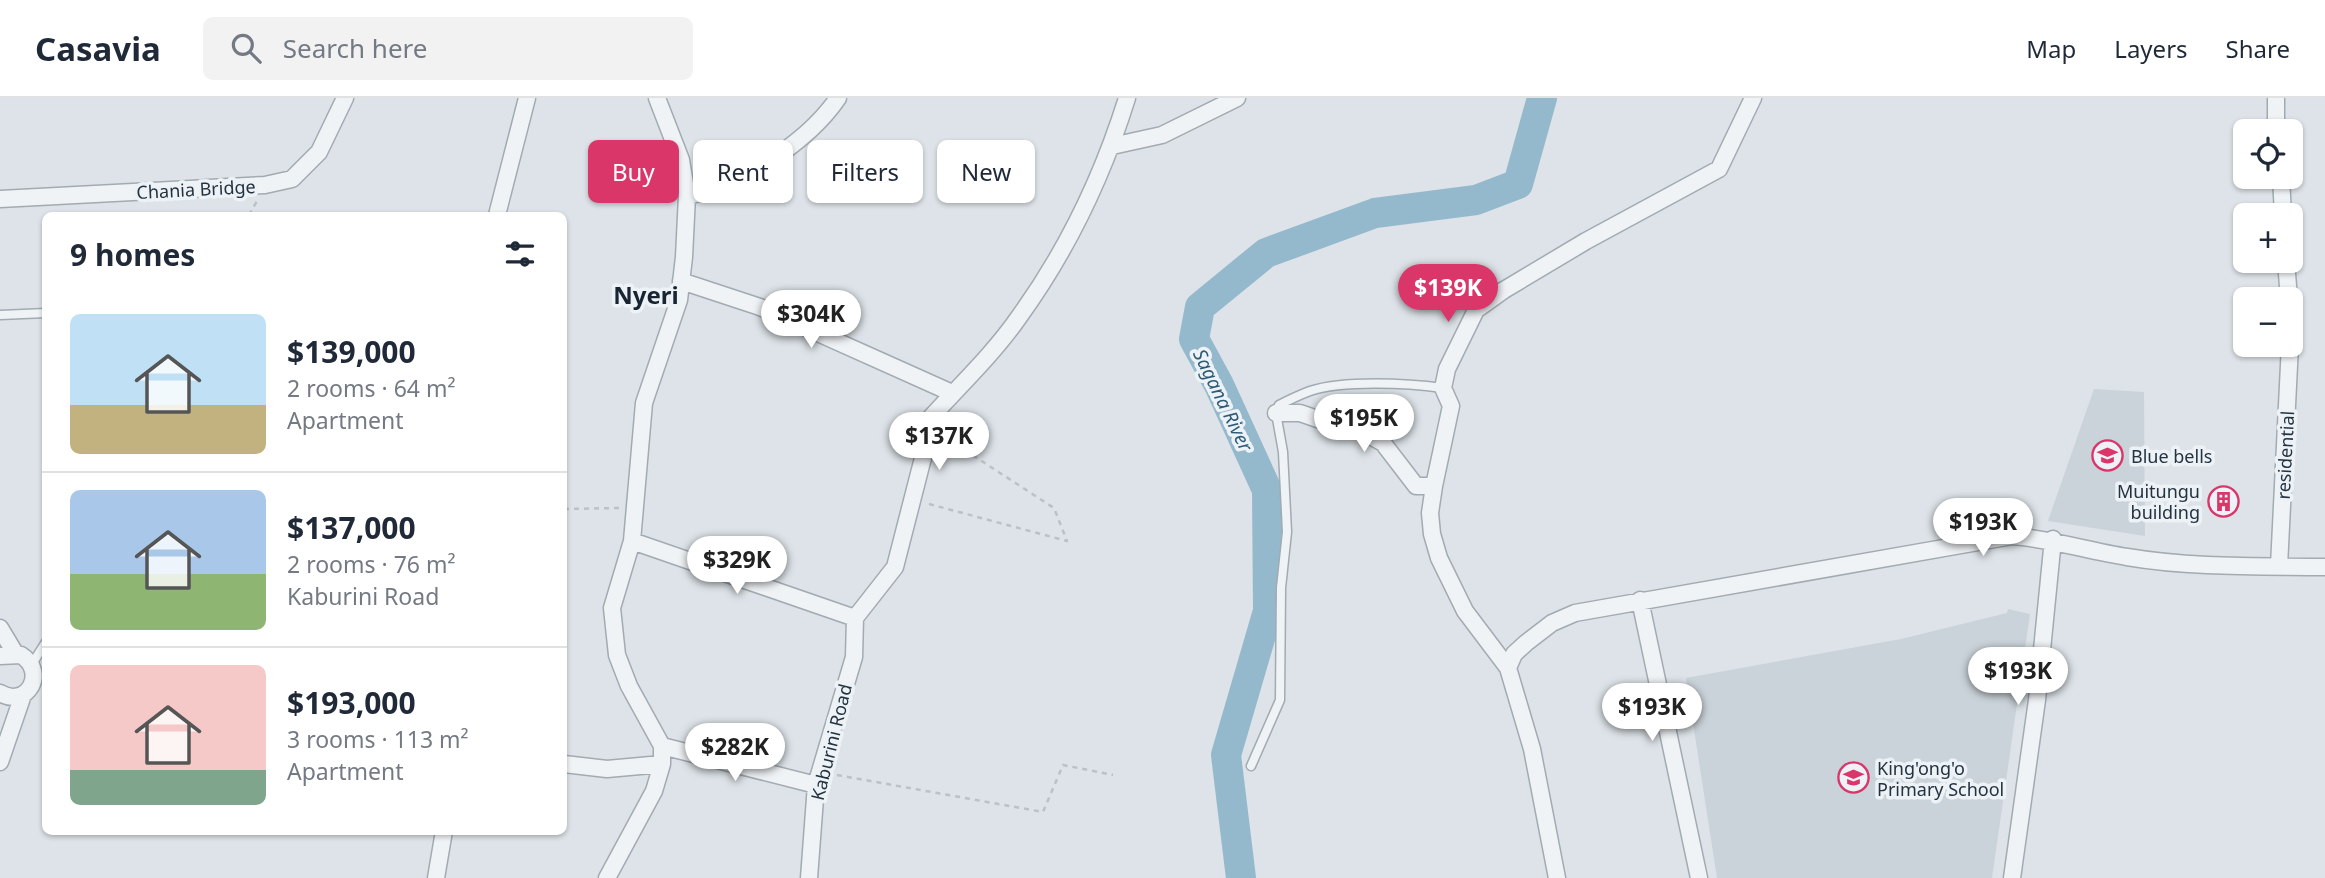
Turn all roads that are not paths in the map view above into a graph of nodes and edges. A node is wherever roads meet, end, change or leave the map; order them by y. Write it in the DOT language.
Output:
graph roads {
  1 [pos="345,98"];
  2 [pos="527,98"];
  3 [pos="657,98"];
  4 [pos="838,98"];
  5 [pos="1127,98"];
  6 [pos="1237,98"];
  7 [pos="1754,98"];
  8 [pos="2276,98"];
  9 [pos="2276,119"];
  10 [pos="1112,146"];
  11 [pos="687,196"];
  12 [pos="0,200"];
  13 [pos="498,212"];
  14 [pos="681,281"];
  15 [pos="42,313"];
  16 [pos="0,315"];
  17 [pos="2289,357"];
  18 [pos="1443,388"];
  19 [pos="952,393"];
  20 [pos="1276,413"];
  21 [pos="1434,486"];
  22 [pos="2053,540"];
  23 [pos="632,541"];
  24 [pos="2279,566"];
  25 [pos="2325,567"];
  26 [pos="1640,600"];
  27 [pos="855,618"];
  28 [pos="0,628"];
  29 [pos="42,648"];
  30 [pos="7,655"];
  31 [pos="32,664"];
  32 [pos="1508,668"];
  33 [pos="0,693"];
  34 [pos="23,695"];
  35 [pos="662,746"];
  36 [pos="0,762"];
  37 [pos="567,764"];
  38 [pos="662,764"];
  39 [pos="1251,766"];
  40 [pos="818,779"];
  41 [pos="443,835"];
  42 [pos="436,878"];
  43 [pos="607,878"];
  44 [pos="809,878"];
  45 [pos="1557,878"];
  46 [pos="1699,878"];
  47 [pos="2012,878"];
  1 -- 12 [label="street, Chania Bridge"];
  2 -- 13 [label="street"];
  3 -- 11 [label="street"];
  4 -- 11 [label="street"];
  5 -- 10 [label="street"];
  6 -- 10 [label="street"];
  7 -- 18 [label="street"];
  8 -- 9 [label="street"];
  10 -- 19 [label="street"];
  11 -- 14 [label="street"];
  14 -- 19 [label="street"];
  14 -- 23 [label="street"];
  15 -- 16 [label="lane"];
  17 -- 24 [label="street, residential"];
  18 -- 20 [label="lane"];
  18 -- 21 [label="street"];
  19 -- 27 [label="street"];
  20 -- 21 [label="street"];
  20 -- 39 [label="lane"];
  21 -- 32 [label="street"];
  22 -- 24 [label="street"];
  22 -- 26 [label="street"];
  22 -- 47 [label="street"];
  23 -- 27 [label="street"];
  23 -- 35 [label="street"];
  24 -- 25 [label="street"];
  26 -- 32 [label="street"];
  26 -- 46 [label="street"];
  27 -- 40 [label="street, Kaburini Road"];
  28 -- 30 [label="street"];
  29 -- 31 [label="lane"];
  30 -- 31 [label="street"];
  31 -- 34 [label="street"];
  32 -- 45 [label="street"];
  33 -- 34 [label="street"];
  34 -- 36 [label="street"];
  35 -- 38 [label="street"];
  35 -- 40 [label="street"];
  37 -- 38 [label="street"];
  38 -- 43 [label="street"];
  40 -- 44 [label="street, Kaburini Road"];
  41 -- 42 [label="street"];
}
